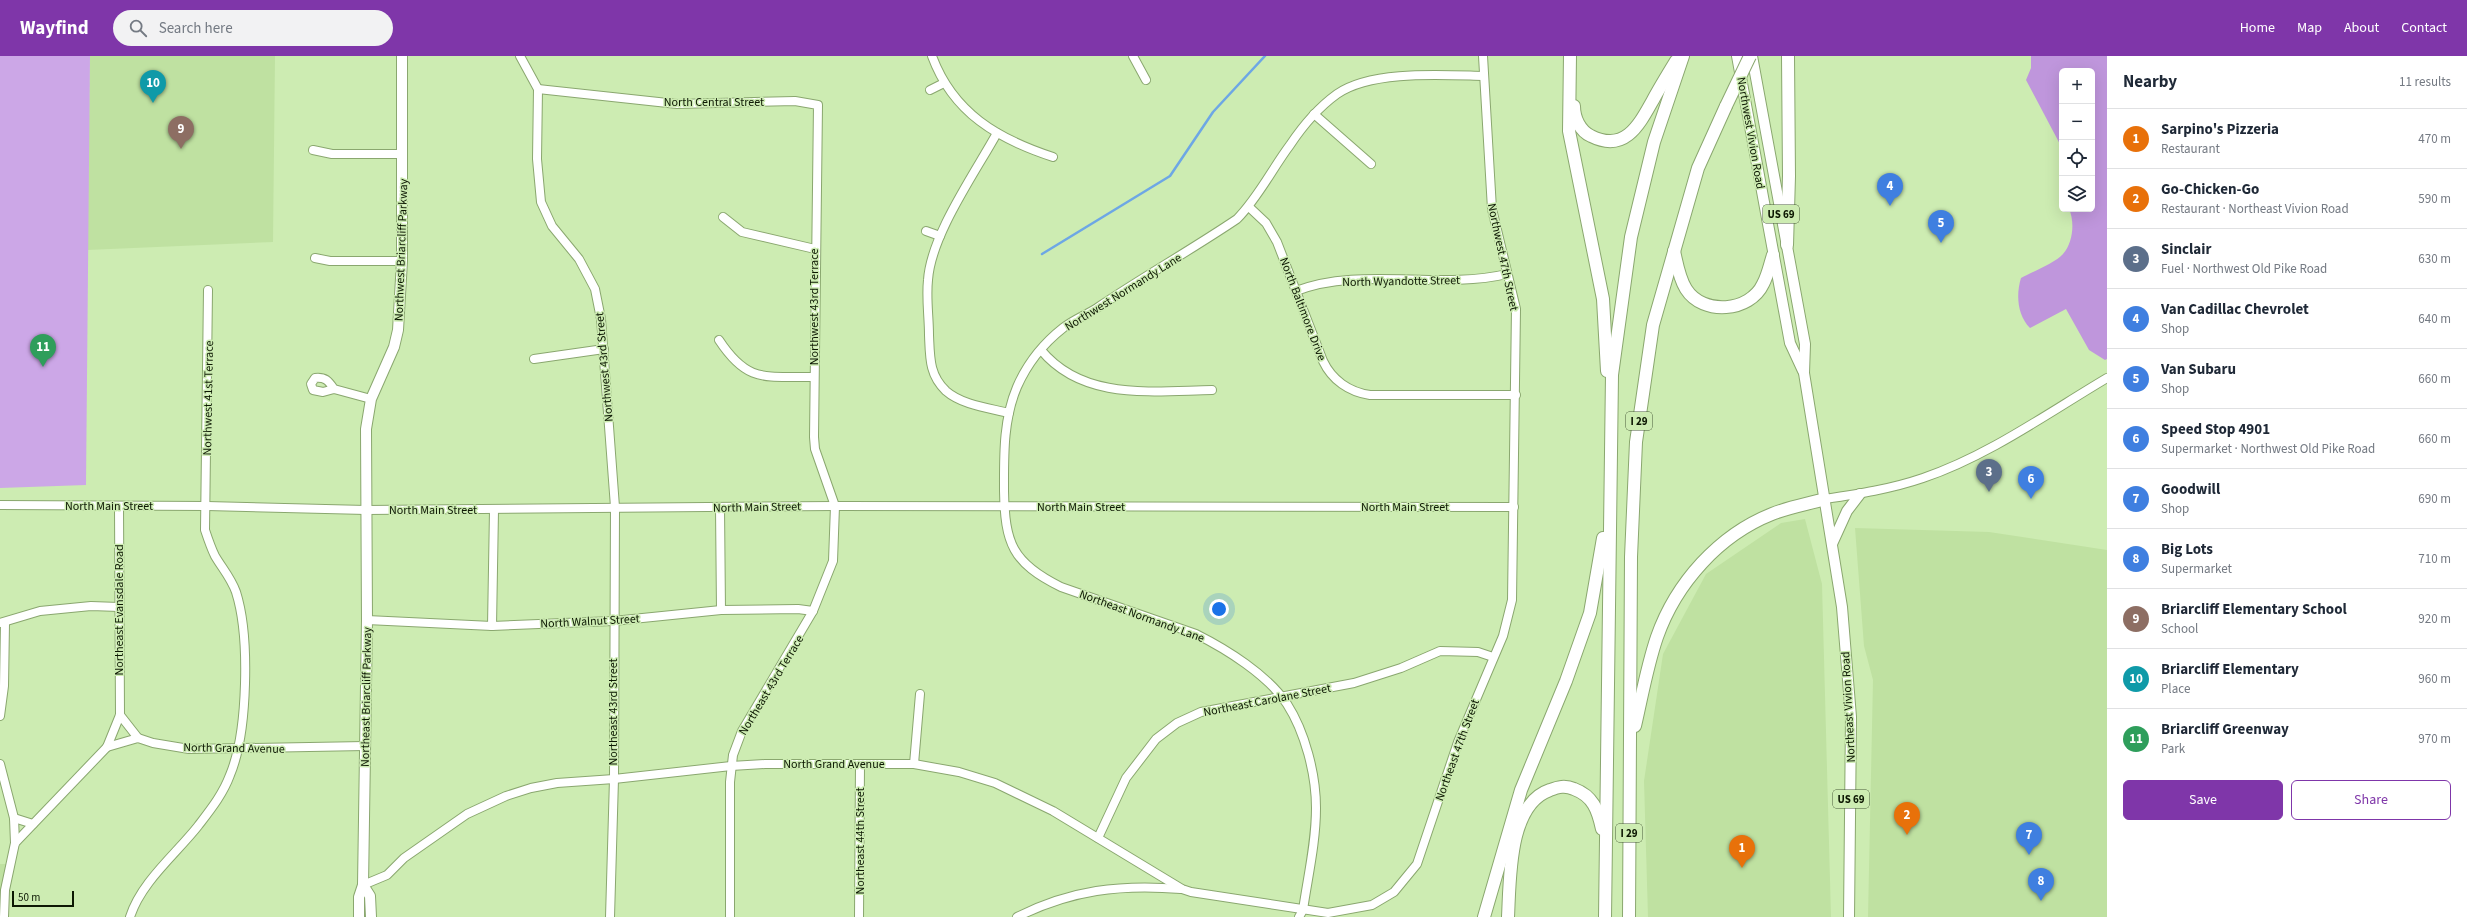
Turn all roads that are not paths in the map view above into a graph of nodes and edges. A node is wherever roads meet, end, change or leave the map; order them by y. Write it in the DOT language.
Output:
graph roads {
  1 [pos="402,56"];
  2 [pos="520,56"];
  3 [pos="932,56"];
  4 [pos="1133,56"];
  5 [pos="1483,56"];
  6 [pos="1570,56"];
  7 [pos="1575,56"];
  8 [pos="1678,56"];
  9 [pos="1683,56"];
  10 [pos="1737,56"];
  11 [pos="1751,56"];
  12 [pos="1788,56"];
  13 [pos="1483,76"];
  14 [pos="1146,80"];
  15 [pos="944,83"];
  16 [pos="538,89"];
  17 [pos="930,90"];
  18 [pos="818,105"];
  19 [pos="1314,114"];
  20 [pos="997,133"];
  21 [pos="313,150"];
  22 [pos="403,154"];
  23 [pos="1053,157"];
  24 [pos="1371,164"];
  25 [pos="1249,207"];
  26 [pos="723,217"];
  27 [pos="926,231"];
  28 [pos="940,236"];
  29 [pos="1787,245"];
  30 [pos="1674,248"];
  31 [pos="814,249"];
  32 [pos="1772,254"];
  33 [pos="315,258"];
  34 [pos="402,261"];
  35 [pos="1507,274"];
  36 [pos="208,290"];
  37 [pos="1296,291"];
  38 [pos="719,340"];
  39 [pos="604,349"];
  40 [pos="1041,350"];
  41 [pos="534,359"];
  42 [pos="1804,373"];
  43 [pos="814,377"];
  44 [pos="2107,378"];
  45 [pos="334,389"];
  46 [pos="1212,390"];
  47 [pos="1516,395"];
  48 [pos="371,399"];
  49 [pos="1009,413"];
  50 [pos="1610,428"];
  51 [pos="1860,494"];
  52 [pos="1825,499"];
  53 [pos="0,505"];
  54 [pos="119,506"];
  55 [pos="207,506"];
  56 [pos="835,506"];
  57 [pos="615,507"];
  58 [pos="1004,507"];
  59 [pos="1514,507"];
  60 [pos="720,508"];
  61 [pos="366,510"];
  62 [pos="494,510"];
  63 [pos="1608,520"];
  64 [pos="1832,544"];
  65 [pos="119,607"];
  66 [pos="721,610"];
  67 [pos="813,611"];
  68 [pos="367,620"];
  69 [pos="613,621"];
  70 [pos="3,623"];
  71 [pos="492,626"];
  72 [pos="1494,657"];
  73 [pos="1270,685"];
  74 [pos="920,694"];
  75 [pos="1292,694"];
  76 [pos="1280,696"];
  77 [pos="1264,699"];
  78 [pos="1288,706"];
  79 [pos="120,714"];
  80 [pos="0,716"];
  81 [pos="138,738"];
  82 [pos="365,746"];
  83 [pos="107,747"];
  84 [pos="1630,748"];
  85 [pos="237,750"];
  86 [pos="0,764"];
  87 [pos="860,764"];
  88 [pos="914,764"];
  89 [pos="731,766"];
  90 [pos="614,779"];
  91 [pos="14,818"];
  92 [pos="33,824"];
  93 [pos="1098,838"];
  94 [pos="15,844"];
  95 [pos="1607,851"];
  96 [pos="1156,873"];
  97 [pos="363,885"];
  98 [pos="1152,887"];
  99 [pos="1182,889"];
  100 [pos="1303,915"];
  101 [pos="4,917"];
  102 [pos="130,917"];
  103 [pos="359,917"];
  104 [pos="371,917"];
  105 [pos="610,917"];
  106 [pos="730,917"];
  107 [pos="859,917"];
  108 [pos="1016,917"];
  109 [pos="1484,917"];
  110 [pos="1508,917"];
  111 [pos="1605,917"];
  112 [pos="1628,917"];
  113 [pos="1849,917"];
  1 -- 22 [label="main road, Northwest Briarcliff Parkway"];
  2 -- 16 [label="street, Northwest 43rd Street"];
  3 -- 15 [label="street"];
  4 -- 14 [label="street"];
  5 -- 13 [label="street, Northwest 47th Street"];
  6 -- 50 [label="highway"];
  7 -- 8 [label="highway"];
  9 -- 50 [label="highway, I 29"];
  10 -- 32 [label="main road, Northwest Vivion Road / US 69"];
  11 -- 29 [label="main road, Northwest Vivion Road / US 69"];
  11 -- 30 [label="highway, I 29, bridge"];
  12 -- 29 [label="highway"];
  13 -- 19 [label="street, Northwest Normandy Lane"];
  13 -- 35 [label="street, Northwest 47th Street"];
  15 -- 17 [label="street"];
  15 -- 20 [label="street"];
  16 -- 18 [label="street, North Central Street"];
  16 -- 39 [label="street, Northwest 43rd Street"];
  18 -- 31 [label="street, Northwest 43rd Terrace"];
  19 -- 24 [label="street"];
  19 -- 25 [label="street, Northwest Normandy Lane"];
  20 -- 23 [label="street"];
  20 -- 28 [label="street"];
  21 -- 22 [label="street"];
  22 -- 34 [label="main road, Northwest Briarcliff Parkway"];
  25 -- 37 [label="street, North Baltimore Drive"];
  25 -- 40 [label="street, Northwest Normandy Lane"];
  26 -- 31 [label="street"];
  27 -- 28 [label="street"];
  28 -- 49 [label="street"];
  29 -- 42 [label="main road, Northwest Vivion Road / US 69"];
  30 -- 32 [label="highway"];
  30 -- 84 [label="highway, I 29"];
  31 -- 43 [label="street, Northwest 43rd Terrace"];
  32 -- 42 [label="main road, Northwest Vivion Road / US 69"];
  33 -- 34 [label="street"];
  34 -- 48 [label="main road, Northwest Briarcliff Parkway"];
  35 -- 37 [label="street, North Wyandotte Street"];
  35 -- 47 [label="street, Northwest 47th Street"];
  36 -- 55 [label="street, Northwest 41st Terrace"];
  37 -- 47 [label="street, North Baltimore Drive"];
  38 -- 43 [label="street"];
  39 -- 41 [label="street"];
  39 -- 57 [label="street, Northwest 43rd Street"];
  40 -- 46 [label="street"];
  40 -- 49 [label="street, Northwest Normandy Lane"];
  42 -- 52 [label="main road, Northwest Vivion Road / US 69"];
  43 -- 56 [label="street, Northwest 43rd Terrace"];
  44 -- 51 [label="street"];
  45 -- 48 [label="street"];
  47 -- 59 [label="street, Northwest 47th Street"];
  48 -- 61 [label="main road, Northwest Briarcliff Parkway"];
  49 -- 58 [label="street, Northwest Normandy Lane"];
  50 -- 63 [label="highway, I 29"];
  51 -- 52 [label="street"];
  51 -- 64 [label="main road"];
  52 -- 64 [label="main road, Northeast Vivion Road / US 69"];
  52 -- 84 [label="highway"];
  53 -- 54 [label="street, North Main Street"];
  54 -- 55 [label="street, North Main Street"];
  54 -- 65 [label="street, Northeast Evansdale Road"];
  55 -- 61 [label="street, North Main Street"];
  55 -- 85 [label="street, Northwest 41st Terrace"];
  56 -- 58 [label="street, North Main Street"];
  56 -- 60 [label="street, North Main Street"];
  56 -- 67 [label="street, Northeast 43rd Terrace"];
  57 -- 60 [label="street, North Main Street"];
  57 -- 62 [label="street, North Main Street"];
  57 -- 69 [label="street, Northeast 43rd Street"];
  58 -- 59 [label="street, North Main Street"];
  58 -- 73 [label="street, Northeast Normandy Lane"];
  59 -- 72 [label="street, Northeast 47th Street"];
  60 -- 66 [label="street"];
  61 -- 62 [label="street, North Main Street"];
  61 -- 68 [label="main road, Northeast Briarcliff Parkway"];
  62 -- 71 [label="street"];
  63 -- 95 [label="highway, I 29"];
  63 -- 109 [label="highway"];
  64 -- 113 [label="main road, Northeast Vivion Road / US 69"];
  65 -- 70 [label="street"];
  65 -- 79 [label="street, Northeast Evansdale Road"];
  66 -- 67 [label="street, North Walnut Street"];
  66 -- 69 [label="street, North Walnut Street"];
  67 -- 89 [label="street, Northeast 43rd Terrace"];
  68 -- 71 [label="street, North Walnut Street"];
  68 -- 82 [label="main road, Northeast Briarcliff Parkway"];
  69 -- 71 [label="street, North Walnut Street"];
  69 -- 90 [label="street, Northeast 43rd Street"];
  70 -- 80 [label="street"];
  72 -- 75 [label="street, Northeast Carolane Street"];
  72 -- 100 [label="street, Northeast 47th Street"];
  73 -- 76 [label="street, Northeast Normandy Lane"];
  73 -- 77 [label="street"];
  74 -- 88 [label="street"];
  75 -- 76 [label="street, Northeast Carolane Street"];
  75 -- 78 [label="street"];
  76 -- 77 [label="street, Northeast Carolane Street"];
  76 -- 78 [label="street, Northeast Normandy Lane"];
  77 -- 93 [label="street, Northeast Carolane Street"];
  78 -- 100 [label="street, Northeast Normandy Lane"];
  79 -- 81 [label="street"];
  79 -- 83 [label="street"];
  81 -- 83 [label="street"];
  81 -- 85 [label="street, North Grand Avenue"];
  82 -- 85 [label="street, North Grand Avenue"];
  82 -- 97 [label="main road, Northeast Briarcliff Parkway"];
  83 -- 92 [label="street"];
  84 -- 112 [label="highway, I 29"];
  85 -- 102 [label="street, Northwest 41st Terrace"];
  86 -- 91 [label="street"];
  87 -- 88 [label="street, North Grand Avenue"];
  87 -- 89 [label="street, North Grand Avenue"];
  87 -- 107 [label="street, Northeast 44th Street"];
  88 -- 93 [label="street, North Grand Avenue"];
  89 -- 90 [label="street, North Grand Avenue"];
  89 -- 106 [label="street, Northeast 43rd Terrace"];
  90 -- 97 [label="street, North Grand Avenue"];
  90 -- 105 [label="street, Northeast 43rd Street"];
  91 -- 92 [label="street"];
  91 -- 94 [label="street"];
  92 -- 94 [label="street"];
  93 -- 96 [label="street, North Grand Avenue"];
  94 -- 101 [label="street"];
  95 -- 110 [label="highway"];
  95 -- 111 [label="highway, I 29"];
  96 -- 98 [label="street"];
  96 -- 99 [label="street, North Grand Avenue"];
  97 -- 103 [label="main road, Northeast Briarcliff Parkway"];
  97 -- 104 [label="main road, Northeast Briarcliff Parkway"];
  98 -- 99 [label="street"];
  98 -- 108 [label="street"];
  99 -- 100 [label="street, North Grand Avenue"];
}
